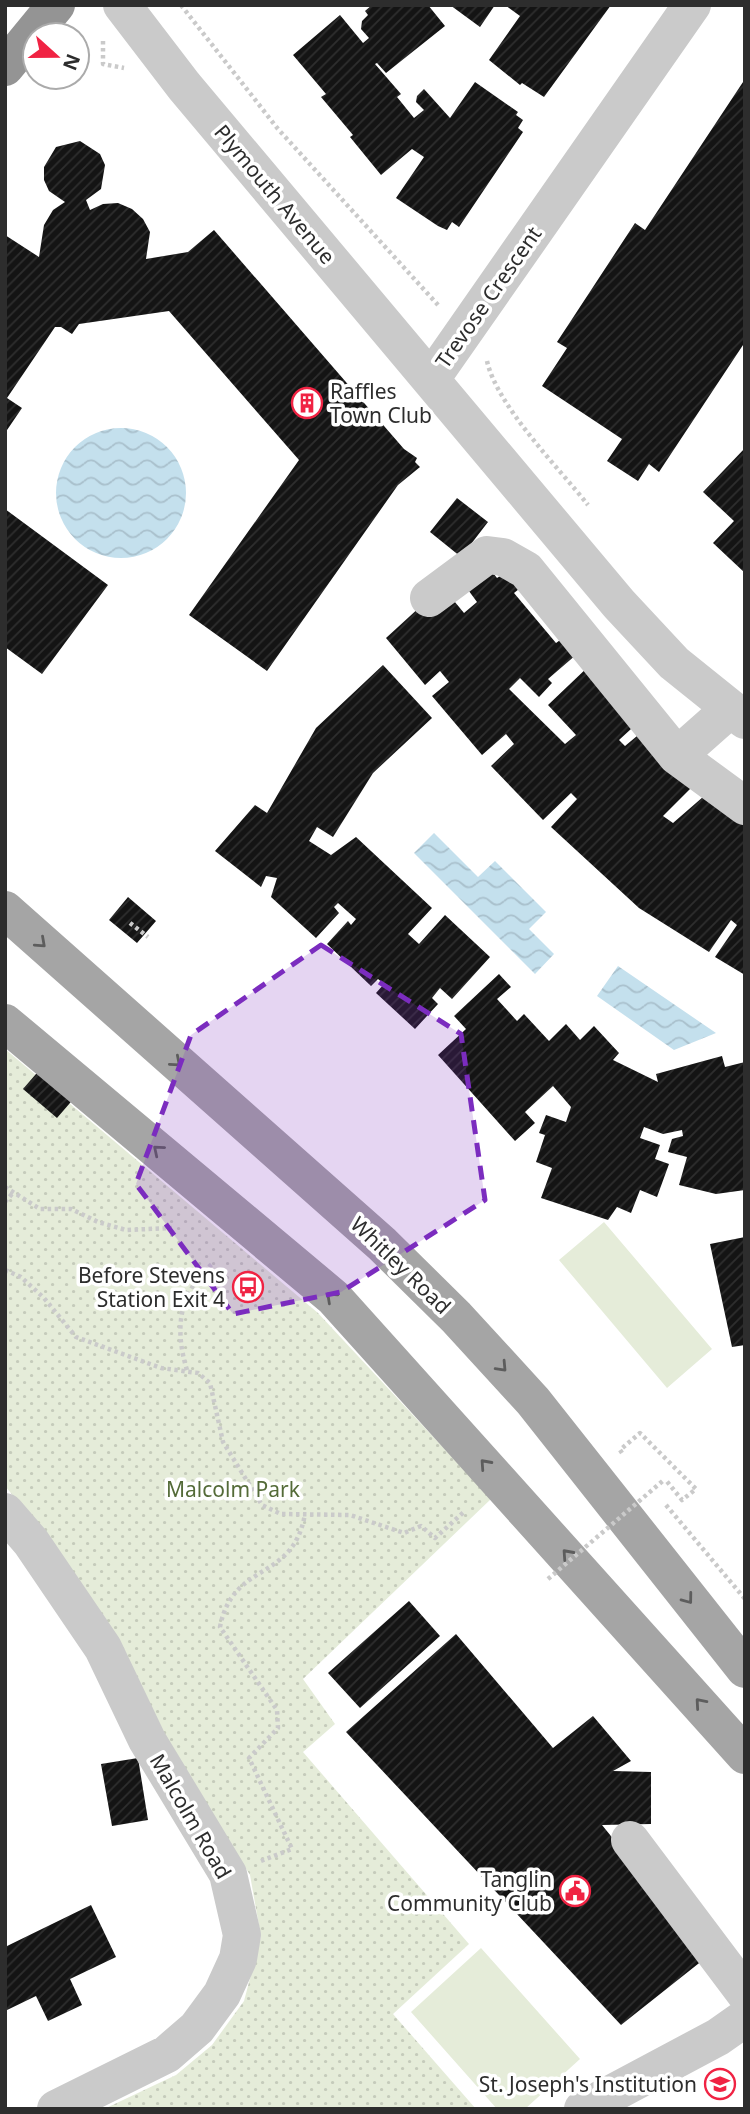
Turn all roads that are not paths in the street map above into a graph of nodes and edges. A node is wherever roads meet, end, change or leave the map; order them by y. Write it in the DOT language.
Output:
graph roads {
  1 [pos="56,5"];
  2 [pos="122,5"];
  3 [pos="691,5"];
  4 [pos="5,67"];
  5 [pos="431,379"];
  6 [pos="429,598"];
  7 [pos="737,715"];
  8 [pos="677,756"];
  9 [pos="743,801"];
  10 [pos="5,910"];
  11 [pos="5,1023"];
  12 [pos="5,1512"];
  13 [pos="738,1654"];
  14 [pos="745,1755"];
  15 [pos="631,1840"];
  16 [pos="745,1993"];
  17 [pos="745,2018"];
  18 [pos="56,2109"];
  19 [pos="583,2109"];
  1 -- 4 [label="highway"];
  2 -- 5 [label="street, Plymouth Avenue"];
  3 -- 5 [label="street, Trevose Crescent"];
  5 -- 7 [label="street, Trevose Crescent"];
  6 -- 8 [label="street"];
  7 -- 8 [label="street"];
  8 -- 9 [label="street"];
  10 -- 13 [label="main road, Whitley Road, one-way"];
  14 -- 11 [label="main road, one-way"];
  12 -- 18 [label="street, Malcolm Road"];
  15 -- 16 [label="street"];
  17 -- 19 [label="street"];
}
